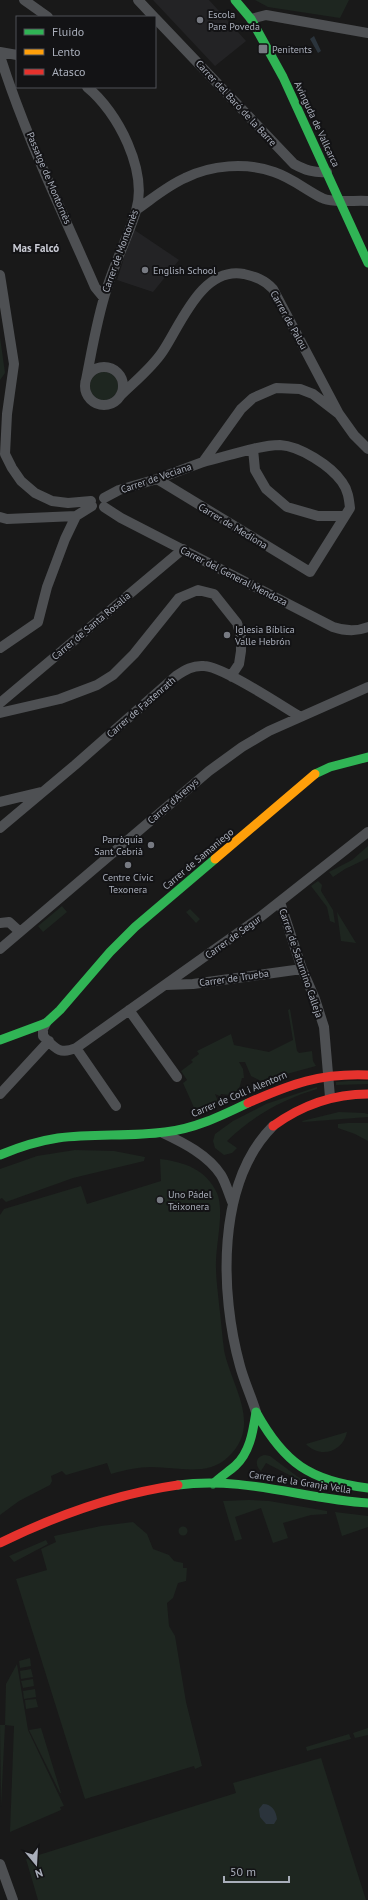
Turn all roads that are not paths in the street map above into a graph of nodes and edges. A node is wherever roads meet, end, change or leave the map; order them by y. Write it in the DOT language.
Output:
graph roads {
  1 [pos="24,0"];
  2 [pos="138,0"];
  3 [pos="235,0"];
  4 [pos="47,16"];
  5 [pos="154,16"];
  6 [pos="156,18"];
  7 [pos="251,19"];
  8 [pos="368,33"];
  9 [pos="0,52"];
  10 [pos="16,55"];
  11 [pos="0,56"];
  12 [pos="88,88"];
  13 [pos="327,172"];
  14 [pos="339,200"];
  15 [pos="368,201"];
  16 [pos="136,210"];
  17 [pos="368,263"];
  18 [pos="0,275"];
  19 [pos="104,298"];
  20 [pos="86,380"];
  21 [pos="120,396"];
  22 [pos="339,414"];
  23 [pos="253,449"];
  24 [pos="368,449"];
  25 [pos="203,462"];
  26 [pos="157,479"];
  27 [pos="104,502"];
  28 [pos="92,504"];
  29 [pos="76,516"];
  30 [pos="345,516"];
  31 [pos="0,517"];
  32 [pos="183,549"];
  33 [pos="368,627"];
  34 [pos="0,648"];
  35 [pos="232,677"];
  36 [pos="368,687"];
  37 [pos="0,703"];
  38 [pos="0,713"];
  39 [pos="300,716"];
  40 [pos="368,757"];
  41 [pos="43,792"];
  42 [pos="0,802"];
  43 [pos="0,828"];
  44 [pos="368,832"];
  45 [pos="280,902"];
  46 [pos="0,923"];
  47 [pos="20,932"];
  48 [pos="0,949"];
  49 [pos="302,968"];
  50 [pos="166,985"];
  51 [pos="129,1010"];
  52 [pos="46,1023"];
  53 [pos="27,1031"];
  54 [pos="0,1040"];
  55 [pos="45,1046"];
  56 [pos="78,1052"];
  57 [pos="328,1074"];
  58 [pos="368,1074"];
  59 [pos="177,1077"];
  60 [pos="0,1094"];
  61 [pos="368,1094"];
  62 [pos="330,1097"];
  63 [pos="116,1106"];
  64 [pos="273,1126"];
  65 [pos="163,1133"];
  66 [pos="0,1155"];
  67 [pos="233,1204"];
  68 [pos="256,1412"];
  69 [pos="213,1484"];
  70 [pos="368,1488"];
  71 [pos="368,1503"];
  72 [pos="0,1543"];
  73 [pos="0,1864"];
  74 [pos="13,1900"];
  1 -- 4 [label="street"];
  2 -- 5 [label="street, Carrer del Baró de la Barre"];
  3 -- 7 [label="street, Avinguda de Vallcarca"];
  6 -- 13 [label="street, Carrer del Baró de la Barre"];
  7 -- 8 [label="street"];
  7 -- 13 [label="street, Avinguda de Vallcarca"];
  9 -- 10 [label="street"];
  11 -- 19 [label="street, Passatge de Montornès"];
  12 -- 16 [label="street, Carrer de Montornès"];
  13 -- 14 [label="street, Avinguda de Vallcarca"];
  14 -- 15 [label="street"];
  14 -- 16 [label="street"];
  14 -- 17 [label="street, Avinguda de Vallcarca"];
  16 -- 19 [label="street, Carrer de Montornès"];
  18 -- 28 [label="street"];
  19 -- 20 [label="street, Carrer de Montornès"];
  20 -- 21 [label="street"];
  20 -- 21 [label="street"];
  21 -- 22 [label="street, Carrer de Palou"];
  22 -- 24 [label="street, Carrer de Veciana"];
  22 -- 25 [label="street, Carrer de Veciana"];
  23 -- 25 [label="street"];
  23 -- 30 [label="street"];
  23 -- 30 [label="street"];
  25 -- 26 [label="street, Carrer de Veciana"];
  26 -- 27 [label="street, Carrer de Veciana"];
  26 -- 30 [label="street, Carrer de Mediona"];
  27 -- 28 [label="street, Carrer de Veciana"];
  27 -- 32 [label="street, Carrer del General Mendoza"];
  28 -- 29 [label="street"];
  29 -- 31 [label="street"];
  29 -- 34 [label="street"];
  32 -- 33 [label="street, Carrer del General Mendoza"];
  32 -- 37 [label="street, Carrer de Santa Rosalia"];
  35 -- 38 [label="street"];
  35 -- 39 [label="street, Carrer de Fastenrath"];
  35 -- 41 [label="street, Carrer de Fastenrath"];
  36 -- 39 [label="street, Carrer d'Arenys"];
  39 -- 47 [label="street, Carrer d'Arenys"];
  40 -- 52 [label="street, Carrer de Samaniego"];
  41 -- 42 [label="street"];
  41 -- 43 [label="street, Carrer de Fastenrath"];
  44 -- 45 [label="street, Carrer de Segur"];
  45 -- 49 [label="street, Carrer de Saturnino Calleja"];
  45 -- 50 [label="street, Carrer de Segur"];
  46 -- 47 [label="street"];
  47 -- 48 [label="street, Carrer d'Arenys"];
  49 -- 50 [label="street, Carrer de Trueba"];
  49 -- 57 [label="street, Carrer de Saturnino Calleja"];
  50 -- 51 [label="street, Carrer de Segur"];
  51 -- 56 [label="street, Carrer de Segur"];
  51 -- 59 [label="street"];
  52 -- 53 [label="street, Carrer de Samaniego"];
  52 -- 55 [label="street"];
  53 -- 54 [label="street, Carrer de Samaniego"];
  53 -- 55 [label="street"];
  55 -- 56 [label="street"];
  55 -- 60 [label="street"];
  56 -- 63 [label="street"];
  57 -- 58 [label="street, Carrer de Coll i Alentorn"];
  57 -- 62 [label="street, Carrer de Saturnino Calleja"];
  57 -- 65 [label="street, Carrer de Coll i Alentorn"];
  61 -- 62 [label="street"];
  62 -- 64 [label="street"];
  64 -- 67 [label="street"];
  65 -- 66 [label="street, Carrer de Coll i Alentorn"];
  65 -- 67 [label="street"];
  67 -- 68 [label="street"];
  68 -- 69 [label="street"];
  68 -- 70 [label="street"];
  69 -- 71 [label="street, Carrer de la Granja Vella"];
  69 -- 72 [label="street, Carrer de la Granja Vella"];
  73 -- 74 [label="street"];
}
